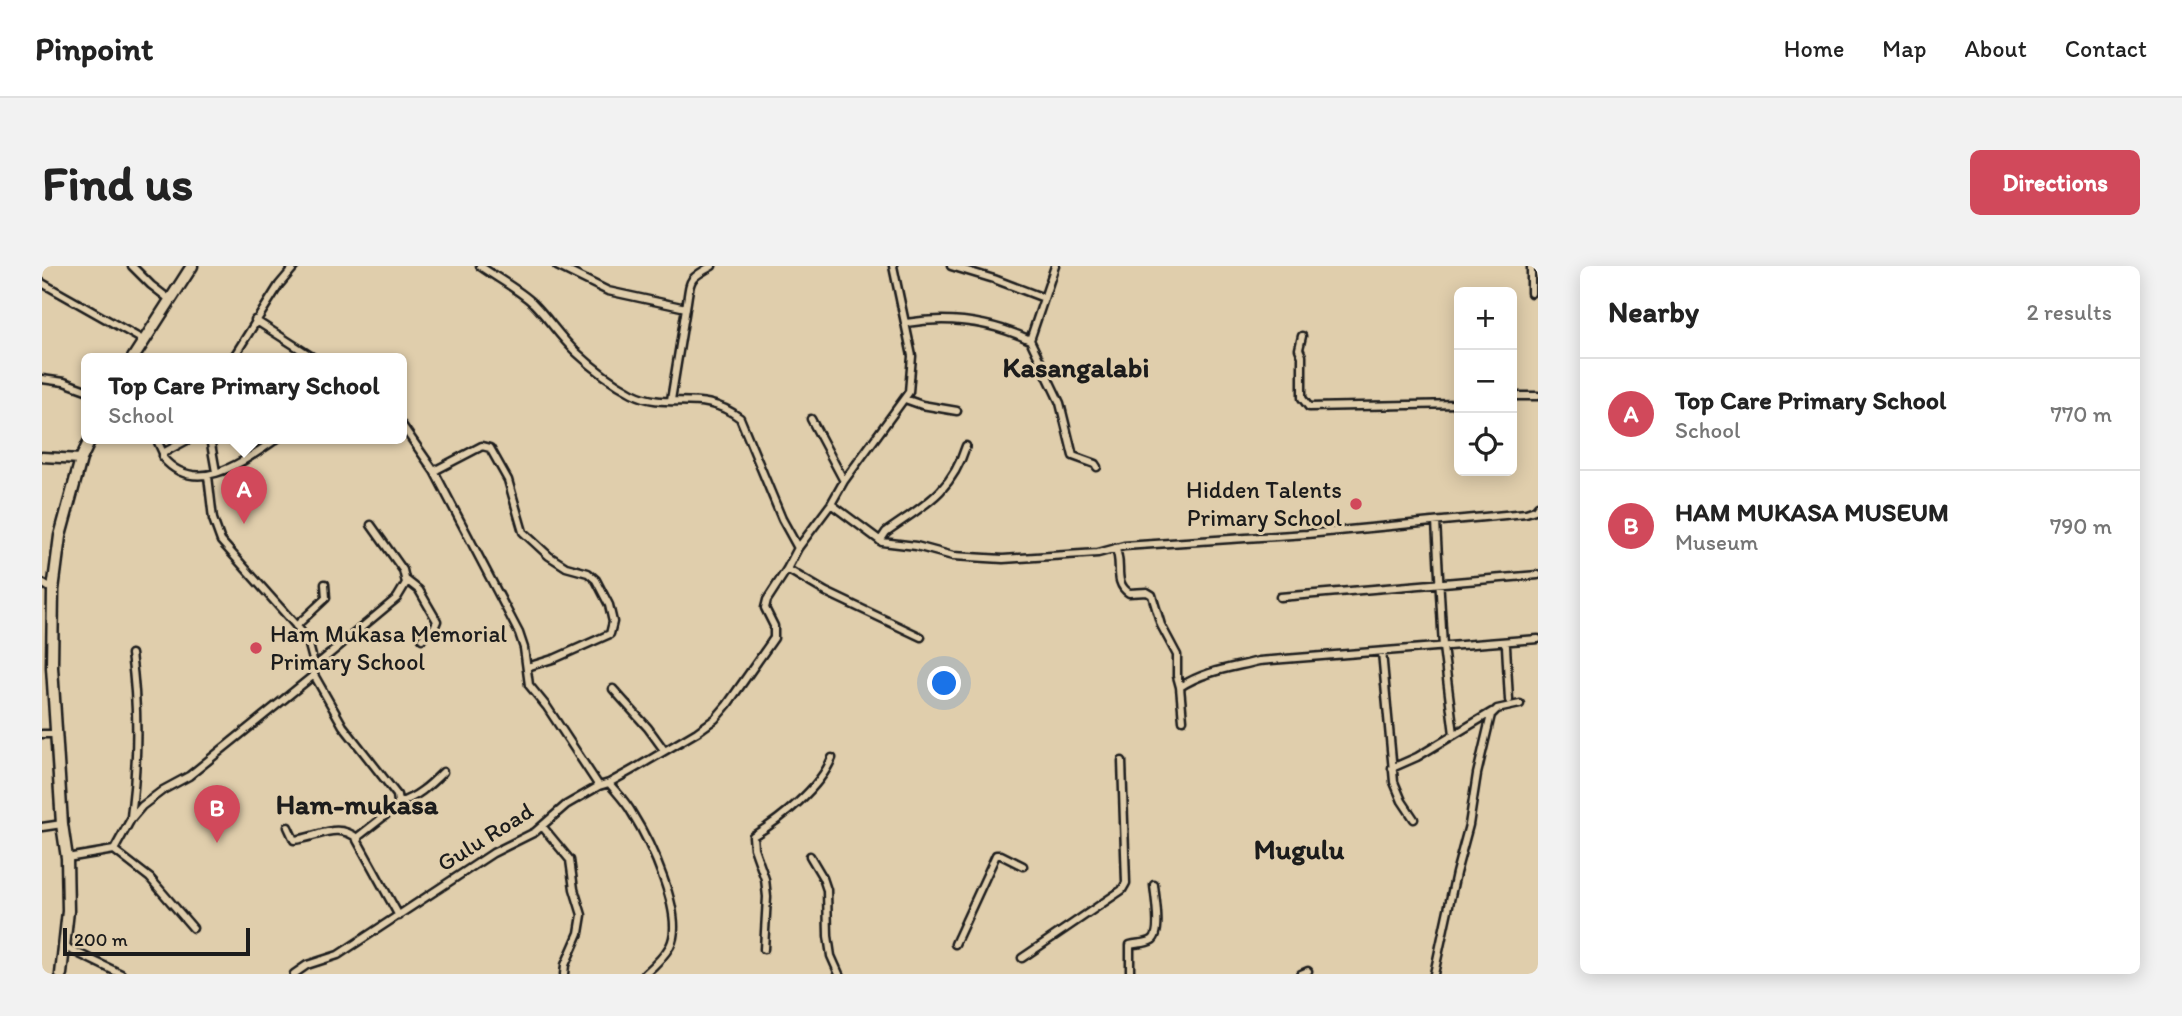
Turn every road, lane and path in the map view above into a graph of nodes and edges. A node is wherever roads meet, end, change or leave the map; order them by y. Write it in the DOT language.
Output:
graph roads {
  1 [pos="132,266"];
  2 [pos="192,266"];
  3 [pos="295,266"];
  4 [pos="480,266"];
  5 [pos="557,266"];
  6 [pos="712,266"];
  7 [pos="893,266"];
  8 [pos="951,266"];
  9 [pos="1055,266"];
  10 [pos="1531,266"];
  11 [pos="42,283"];
  12 [pos="1531,293"];
  13 [pos="1044,298"];
  14 [pos="169,299"];
  15 [pos="686,308"];
  16 [pos="255,320"];
  17 [pos="906,323"];
  18 [pos="1302,336"];
  19 [pos="143,340"];
  20 [pos="1030,340"];
  21 [pos="135,353"];
  22 [pos="236,353"];
  23 [pos="306,353"];
  24 [pos="42,379"];
  25 [pos="81,388"];
  26 [pos="1517,396"];
  27 [pos="1538,396"];
  28 [pos="905,399"];
  29 [pos="671,400"];
  30 [pos="1454,404"];
  31 [pos="957,411"];
  32 [pos="811,419"];
  33 [pos="407,433"];
  34 [pos="88,444"];
  35 [pos="159,444"];
  36 [pos="180,444"];
  37 [pos="211,444"];
  38 [pos="268,444"];
  39 [pos="966,446"];
  40 [pos="163,453"];
  41 [pos="42,457"];
  42 [pos="81,459"];
  43 [pos="1097,467"];
  44 [pos="434,471"];
  45 [pos="216,472"];
  46 [pos="208,476"];
  47 [pos="844,481"];
  48 [pos="831,504"];
  49 [pos="1538,506"];
  50 [pos="1436,522"];
  51 [pos="371,526"];
  52 [pos="880,541"];
  53 [pos="798,548"];
  54 [pos="1115,548"];
  55 [pos="788,569"];
  56 [pos="1538,575"];
  57 [pos="405,579"];
  58 [pos="42,583"];
  59 [pos="325,584"];
  60 [pos="1439,584"];
  61 [pos="49,597"];
  62 [pos="1280,597"];
  63 [pos="296,626"];
  64 [pos="921,637"];
  65 [pos="422,639"];
  66 [pos="1538,639"];
  67 [pos="1504,643"];
  68 [pos="1443,647"];
  69 [pos="1382,652"];
  70 [pos="131,654"];
  71 [pos="527,667"];
  72 [pos="314,671"];
  73 [pos="1180,687"];
  74 [pos="613,689"];
  75 [pos="1509,700"];
  76 [pos="1520,704"];
  77 [pos="1497,709"];
  78 [pos="1183,720"];
  79 [pos="42,734"];
  80 [pos="57,734"];
  81 [pos="1454,734"];
  82 [pos="664,750"];
  83 [pos="832,758"];
  84 [pos="1122,761"];
  85 [pos="1392,768"];
  86 [pos="443,772"];
  87 [pos="609,783"];
  88 [pos="599,786"];
  89 [pos="398,803"];
  90 [pos="131,819"];
  91 [pos="1414,819"];
  92 [pos="62,824"];
  93 [pos="542,826"];
  94 [pos="42,827"];
  95 [pos="288,827"];
  96 [pos="358,839"];
  97 [pos="114,850"];
  98 [pos="810,856"];
  99 [pos="67,858"];
  100 [pos="1023,866"];
  101 [pos="1154,885"];
  102 [pos="399,916"];
  103 [pos="193,928"];
  104 [pos="955,944"];
  105 [pos="63,946"];
  106 [pos="764,949"];
  107 [pos="1022,958"];
  108 [pos="61,974"];
  109 [pos="121,974"];
  110 [pos="295,974"];
  111 [pos="564,974"];
  112 [pos="645,974"];
  113 [pos="839,974"];
  114 [pos="1129,974"];
  115 [pos="1434,974"];
  1 -- 14 [label="street"];
  2 -- 14 [label="main road"];
  3 -- 16 [label="street"];
  4 -- 29 [label="street"];
  5 -- 15 [label="street"];
  6 -- 15 [label="street"];
  7 -- 17 [label="street"];
  8 -- 13 [label="street"];
  9 -- 13 [label="street"];
  10 -- 12 [label="street"];
  11 -- 19 [label="street"];
  13 -- 20 [label="street"];
  14 -- 19 [label="main road"];
  15 -- 29 [label="street"];
  16 -- 22 [label="street"];
  16 -- 23 [label="street"];
  17 -- 20 [label="street"];
  17 -- 28 [label="street"];
  18 -- 30 [label="street"];
  19 -- 21 [label="main road"];
  20 -- 43 [label="street"];
  24 -- 25 [label="street"];
  26 -- 27 [label="street"];
  28 -- 31 [label="street"];
  28 -- 47 [label="street"];
  29 -- 53 [label="street"];
  32 -- 47 [label="street"];
  33 -- 44 [label="street"];
  34 -- 42 [label="main road"];
  35 -- 40 [label="street"];
  36 -- 40 [label="street"];
  37 -- 45 [label="street"];
  38 -- 45 [label="street"];
  39 -- 52 [label="street"];
  40 -- 46 [label="street"];
  41 -- 42 [label="street"];
  42 -- 61 [label="main road"];
  44 -- 71 [label="street"];
  44 -- 71 [label="street"];
  45 -- 46 [label="street"];
  46 -- 63 [label="street"];
  47 -- 48 [label="street"];
  48 -- 52 [label="street"];
  48 -- 53 [label="street"];
  49 -- 50 [label="street"];
  50 -- 54 [label="street"];
  50 -- 60 [label="street"];
  51 -- 57 [label="street"];
  52 -- 54 [label="street"];
  53 -- 55 [label="street"];
  54 -- 73 [label="street"];
  55 -- 64 [label="street"];
  55 -- 82 [label="street, Gulu Road"];
  56 -- 60 [label="street"];
  57 -- 65 [label="street"];
  57 -- 72 [label="street"];
  58 -- 61 [label="street"];
  59 -- 63 [label="street"];
  60 -- 62 [label="street"];
  60 -- 68 [label="street"];
  61 -- 80 [label="main road"];
  63 -- 72 [label="street"];
  66 -- 67 [label="street"];
  67 -- 68 [label="street"];
  67 -- 75 [label="street"];
  68 -- 69 [label="street"];
  68 -- 81 [label="street"];
  69 -- 73 [label="street"];
  69 -- 85 [label="street"];
  70 -- 90 [label="street"];
  71 -- 88 [label="street"];
  72 -- 89 [label="street"];
  72 -- 90 [label="street"];
  73 -- 78 [label="street"];
  74 -- 82 [label="street"];
  76 -- 77 [label="street"];
  77 -- 81 [label="street"];
  77 -- 115 [label="street"];
  79 -- 80 [label="street"];
  80 -- 92 [label="main road"];
  81 -- 85 [label="street"];
  82 -- 87 [label="street, Gulu Road"];
  83 -- 106 [label="street"];
  84 -- 107 [label="street"];
  85 -- 91 [label="street"];
  86 -- 89 [label="street"];
  87 -- 88 [label="street, Gulu Road"];
  87 -- 112 [label="street"];
  88 -- 93 [label="street, Gulu Road"];
  89 -- 96 [label="street"];
  90 -- 97 [label="street"];
  92 -- 94 [label="street"];
  92 -- 99 [label="main road"];
  93 -- 102 [label="street, Gulu Road"];
  93 -- 111 [label="street"];
  95 -- 96 [label="street"];
  96 -- 102 [label="street"];
  97 -- 99 [label="street"];
  97 -- 103 [label="street"];
  98 -- 113 [label="street"];
  99 -- 105 [label="main road"];
  100 -- 104 [label="street"];
  101 -- 114 [label="street"];
  102 -- 110 [label="street, Gulu Road"];
  105 -- 108 [label="main road"];
  105 -- 109 [label="street"];
}
